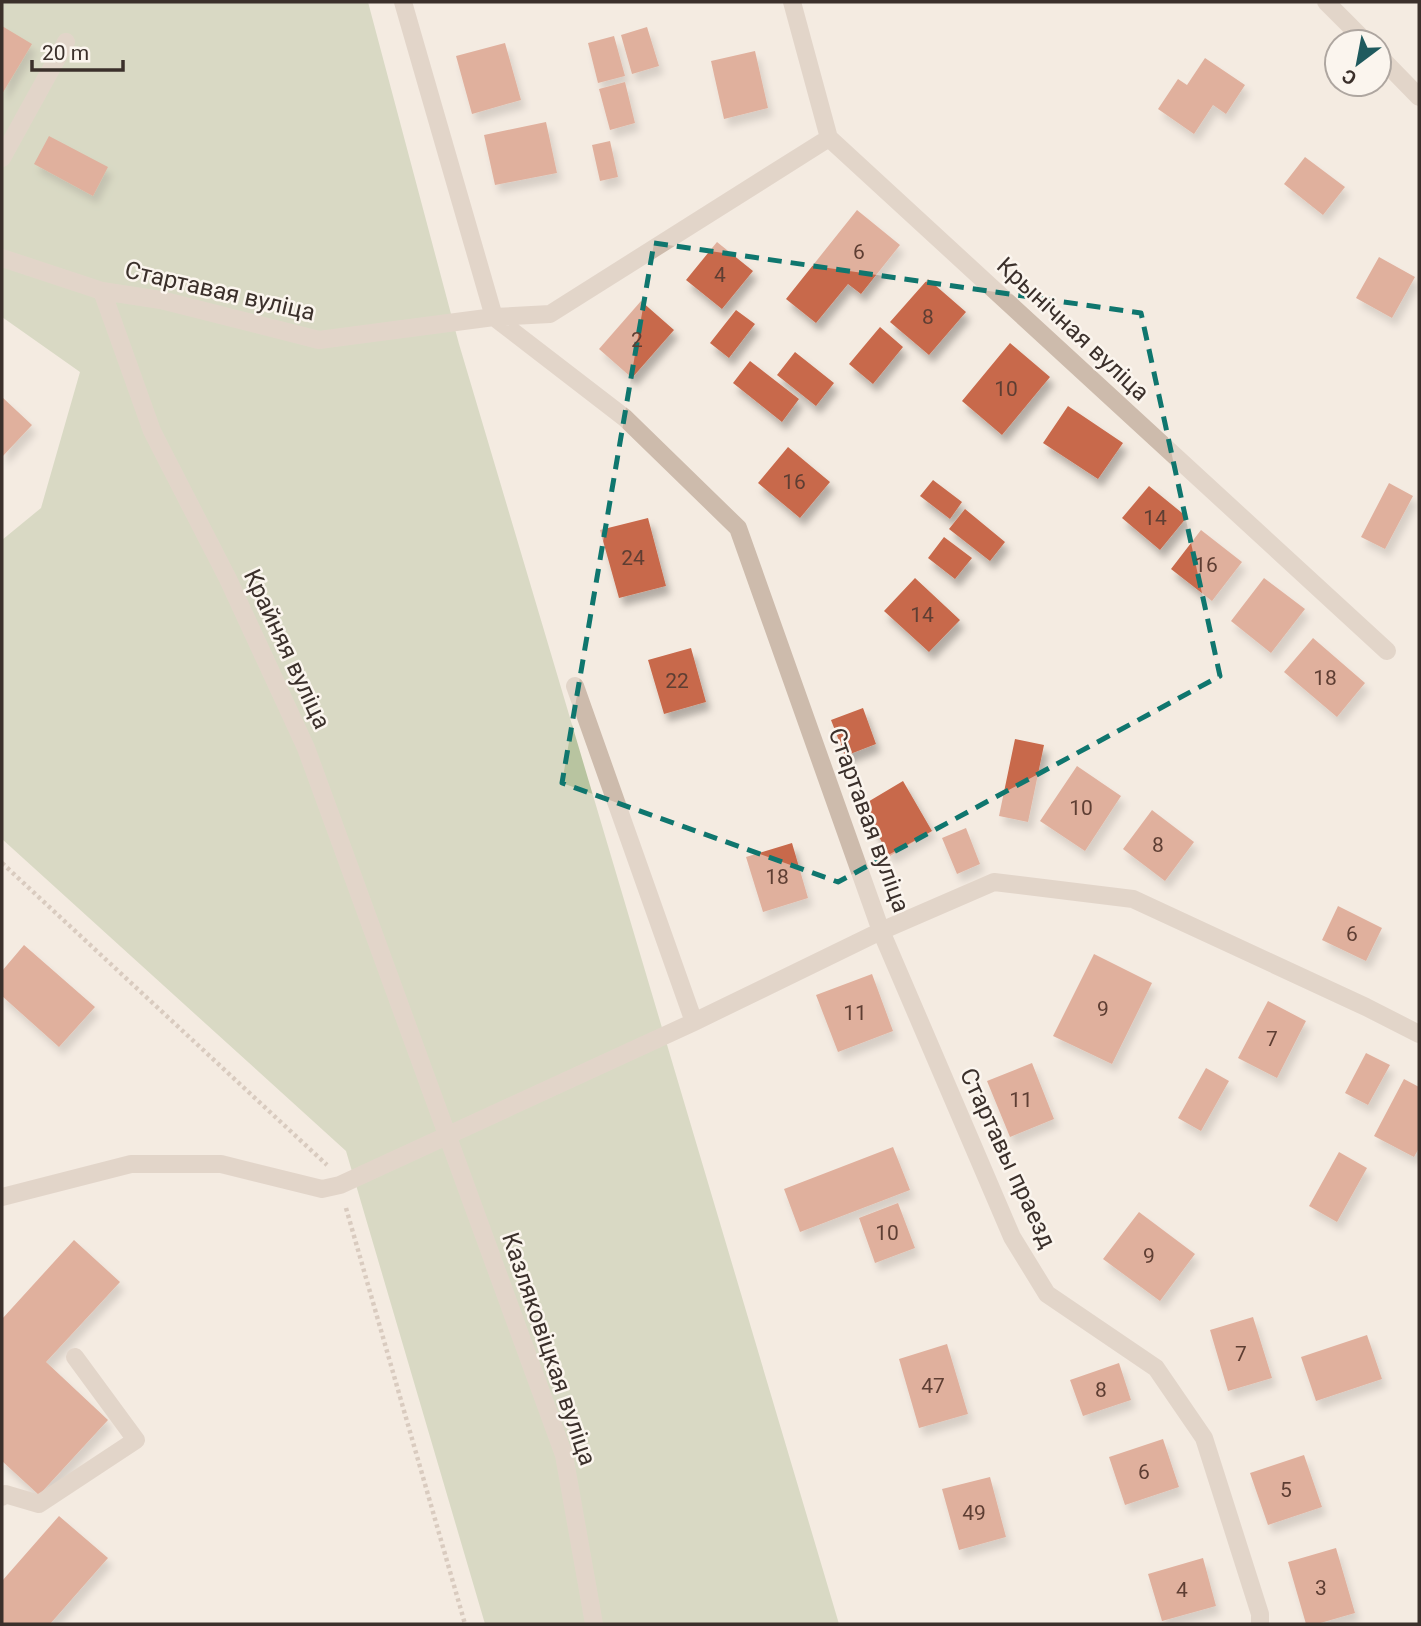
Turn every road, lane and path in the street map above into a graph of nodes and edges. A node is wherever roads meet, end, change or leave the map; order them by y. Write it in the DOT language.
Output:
graph roads {
  1 [pos="403,2"];
  2 [pos="792,2"];
  3 [pos="1326,2"];
  4 [pos="1352,28"];
  5 [pos="66,42"];
  6 [pos="1393,70"];
  7 [pos="1419,97"];
  8 [pos="829,138"];
  9 [pos="2,158"];
  10 [pos="2,258"];
  11 [pos="102,290"];
  12 [pos="494,317"];
  13 [pos="1387,651"];
  14 [pos="575,686"];
  15 [pos="2,863"];
  16 [pos="881,931"];
  17 [pos="694,1022"];
  18 [pos="1419,1034"];
  19 [pos="447,1136"];
  20 [pos="340,1185"];
  21 [pos="2,1197"];
  22 [pos="75,1357"];
  23 [pos="2,1497"];
  24 [pos="464,1624"];
  25 [pos="594,1624"];
  26 [pos="1260,1624"];
  1 -- 12 [label="street"];
  2 -- 8 [label="street"];
  3 -- 4 [label="street"];
  5 -- 9 [label="street"];
  6 -- 7 [label="street"];
  8 -- 12 [label="street, Стартавая вуліца"];
  8 -- 13 [label="street, Крынічная вуліца"];
  10 -- 11 [label="street"];
  11 -- 12 [label="street, Стартавая вуліца"];
  11 -- 19 [label="street, Крайняя вуліца"];
  12 -- 16 [label="street, Стартавая вуліца"];
  14 -- 17 [label="street"];
  15 -- 20 [label="path"];
  16 -- 17 [label="street"];
  16 -- 18 [label="street, Стартавая вуліца"];
  16 -- 26 [label="street, Стартавы праезд"];
  17 -- 19 [label="street"];
  19 -- 20 [label="street"];
  19 -- 25 [label="street, Казляковіцкая вуліца"];
  20 -- 21 [label="street"];
  20 -- 24 [label="path"];
  22 -- 23 [label="street"];
}
